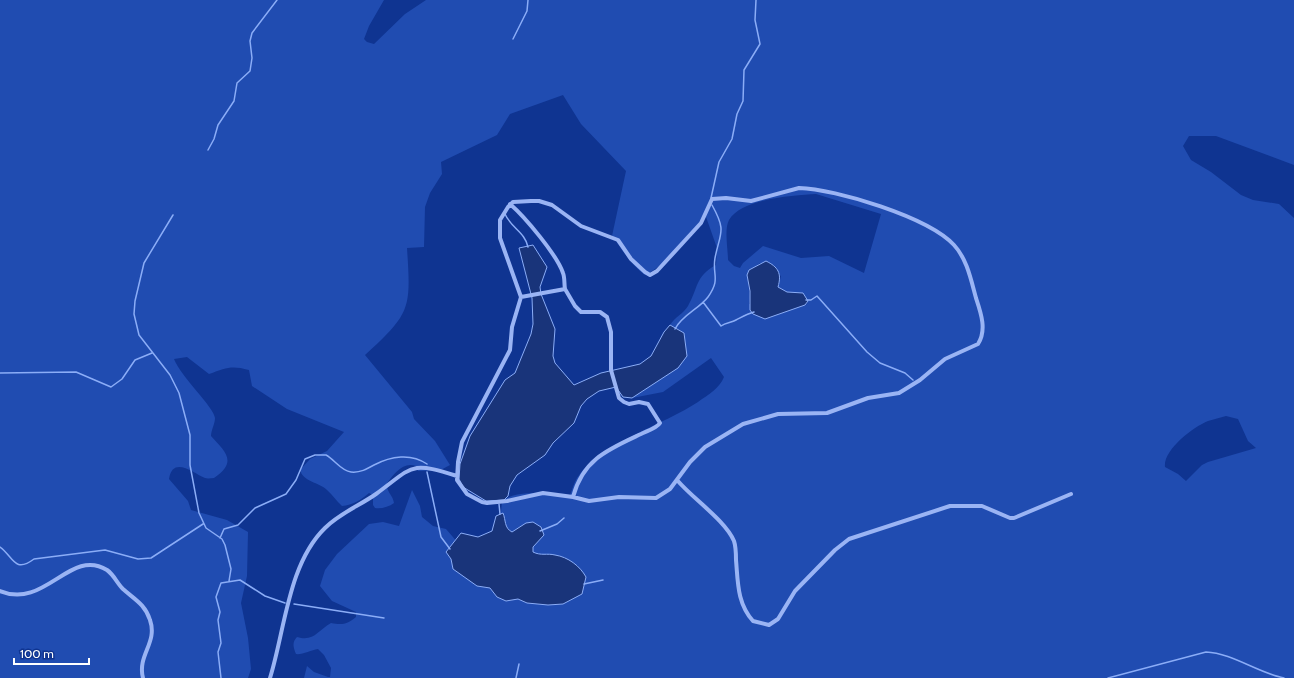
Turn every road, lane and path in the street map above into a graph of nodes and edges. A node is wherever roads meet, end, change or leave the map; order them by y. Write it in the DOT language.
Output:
graph roads {
  1 [pos="510,204"];
  2 [pos="565,289"];
  3 [pos="521,297"];
  4 [pos="457,476"];
  5 [pos="677,480"];
  6 [pos="1071,494"];
  7 [pos="573,497"];
  8 [pos="0,591"];
  9 [pos="143,678"];
  10 [pos="270,678"];
  1 -- 2 [label="street"];
  1 -- 3 [label="street"];
  1 -- 5 [label="street"];
  2 -- 3 [label="street"];
  2 -- 7 [label="street"];
  3 -- 4 [label="street"];
  4 -- 7 [label="street"];
  4 -- 10 [label="street"];
  5 -- 6 [label="street"];
  5 -- 7 [label="street"];
  8 -- 9 [label="street"];
}
